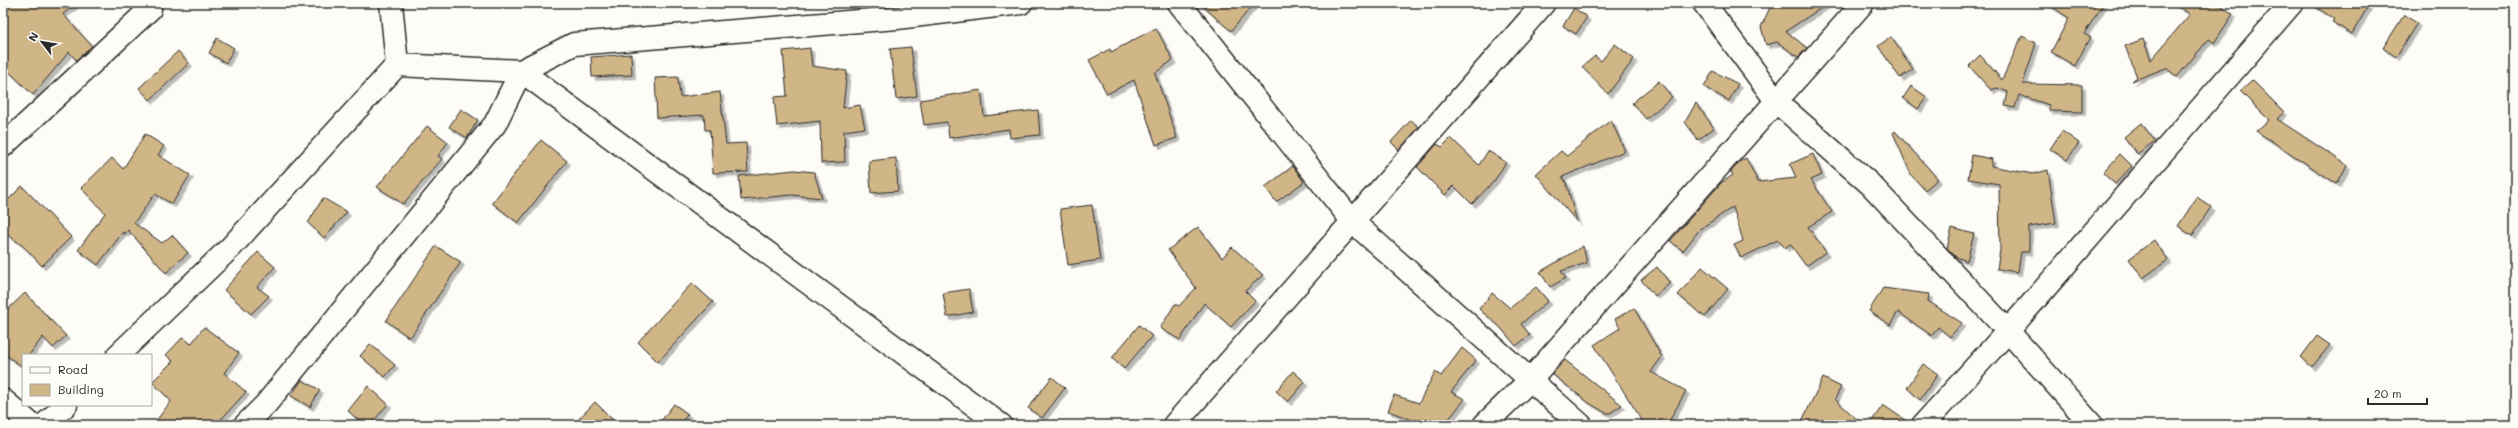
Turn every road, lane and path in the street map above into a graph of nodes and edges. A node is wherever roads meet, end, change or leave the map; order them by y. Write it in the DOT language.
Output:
graph roads {
  1 [pos="150,3"];
  2 [pos="391,3"];
  3 [pos="1021,3"];
  4 [pos="1179,3"];
  5 [pos="1544,3"];
  6 [pos="1704,3"];
  7 [pos="1863,3"];
  8 [pos="2290,4"];
  9 [pos="397,65"];
  10 [pos="521,70"];
  11 [pos="1777,102"];
  12 [pos="3,146"];
  13 [pos="1353,222"];
  14 [pos="2008,331"];
  15 [pos="119,354"];
  16 [pos="1529,381"];
  17 [pos="1949,396"];
  18 [pos="3,400"];
  19 [pos="65,406"];
  20 [pos="32,425"];
  21 [pos="44,425"];
  22 [pos="245,425"];
  23 [pos="1001,425"];
  24 [pos="1174,425"];
  25 [pos="1484,425"];
  26 [pos="1581,425"];
  27 [pos="1923,425"];
  28 [pos="1946,425"];
  29 [pos="2092,425"];
  1 -- 12 [label="street"];
  2 -- 9 [label="street"];
  3 -- 10 [label="street"];
  4 -- 13 [label="street"];
  5 -- 13 [label="street"];
  6 -- 11 [label="street"];
  7 -- 11 [label="street"];
  8 -- 14 [label="street"];
  9 -- 10 [label="street"];
  9 -- 15 [label="street"];
  10 -- 22 [label="street"];
  10 -- 23 [label="street"];
  11 -- 14 [label="street"];
  11 -- 16 [label="street"];
  13 -- 16 [label="street"];
  13 -- 24 [label="street"];
  14 -- 17 [label="street"];
  14 -- 29 [label="street"];
  16 -- 25 [label="street"];
  16 -- 26 [label="street"];
  17 -- 27 [label="street"];
  17 -- 28 [label="street"];
  18 -- 20 [label="street"];
  19 -- 21 [label="street"];
}
